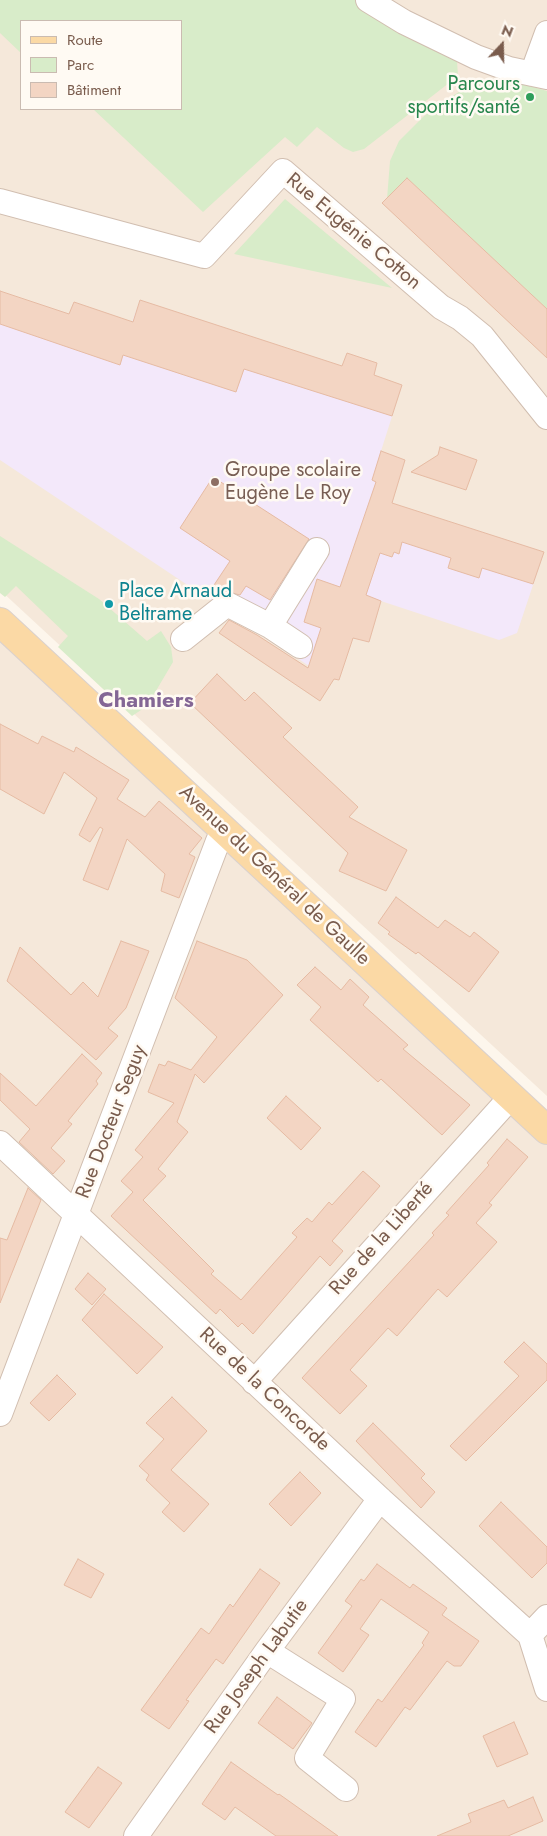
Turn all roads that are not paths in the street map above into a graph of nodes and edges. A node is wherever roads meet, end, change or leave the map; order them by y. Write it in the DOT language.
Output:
graph roads {
  1 [pos="368,0"];
  2 [pos="547,33"];
  3 [pos="540,76"];
  4 [pos="0,200"];
  5 [pos="547,417"];
  6 [pos="317,550"];
  7 [pos="0,622"];
  8 [pos="270,626"];
  9 [pos="183,639"];
  10 [pos="300,646"];
  11 [pos="226,832"];
  12 [pos="511,1097"];
  13 [pos="547,1130"];
  14 [pos="0,1143"];
  15 [pos="77,1214"];
  16 [pos="254,1382"];
  17 [pos="0,1414"];
  18 [pos="380,1499"];
  19 [pos="547,1617"];
  20 [pos="268,1651"];
  21 [pos="538,1651"];
  22 [pos="547,1689"];
  23 [pos="346,1789"];
  24 [pos="136,1836"];
  1 -- 3 [label="street"];
  2 -- 3 [label="street"];
  4 -- 5 [label="street, Rue Eugénie Cotton"];
  6 -- 8 [label="street"];
  7 -- 11 [label="main road, Avenue du Général de Gaulle"];
  8 -- 9 [label="street"];
  8 -- 10 [label="street"];
  11 -- 12 [label="main road, Avenue du Général de Gaulle"];
  11 -- 15 [label="street, Rue Docteur Seguy"];
  12 -- 13 [label="main road, Avenue du Général de Gaulle"];
  12 -- 16 [label="street, Rue de la Liberté"];
  14 -- 15 [label="street, Rue de la Concorde"];
  15 -- 16 [label="street, Rue de la Concorde"];
  15 -- 17 [label="street, Rue Docteur Seguy"];
  16 -- 18 [label="street, Rue de la Concorde"];
  18 -- 20 [label="street, Rue Joseph Labutie"];
  18 -- 21 [label="street, Rue de la Concorde"];
  19 -- 21 [label="street"];
  20 -- 23 [label="street"];
  20 -- 24 [label="street, Rue Joseph Labutie"];
  21 -- 22 [label="street"];
}
